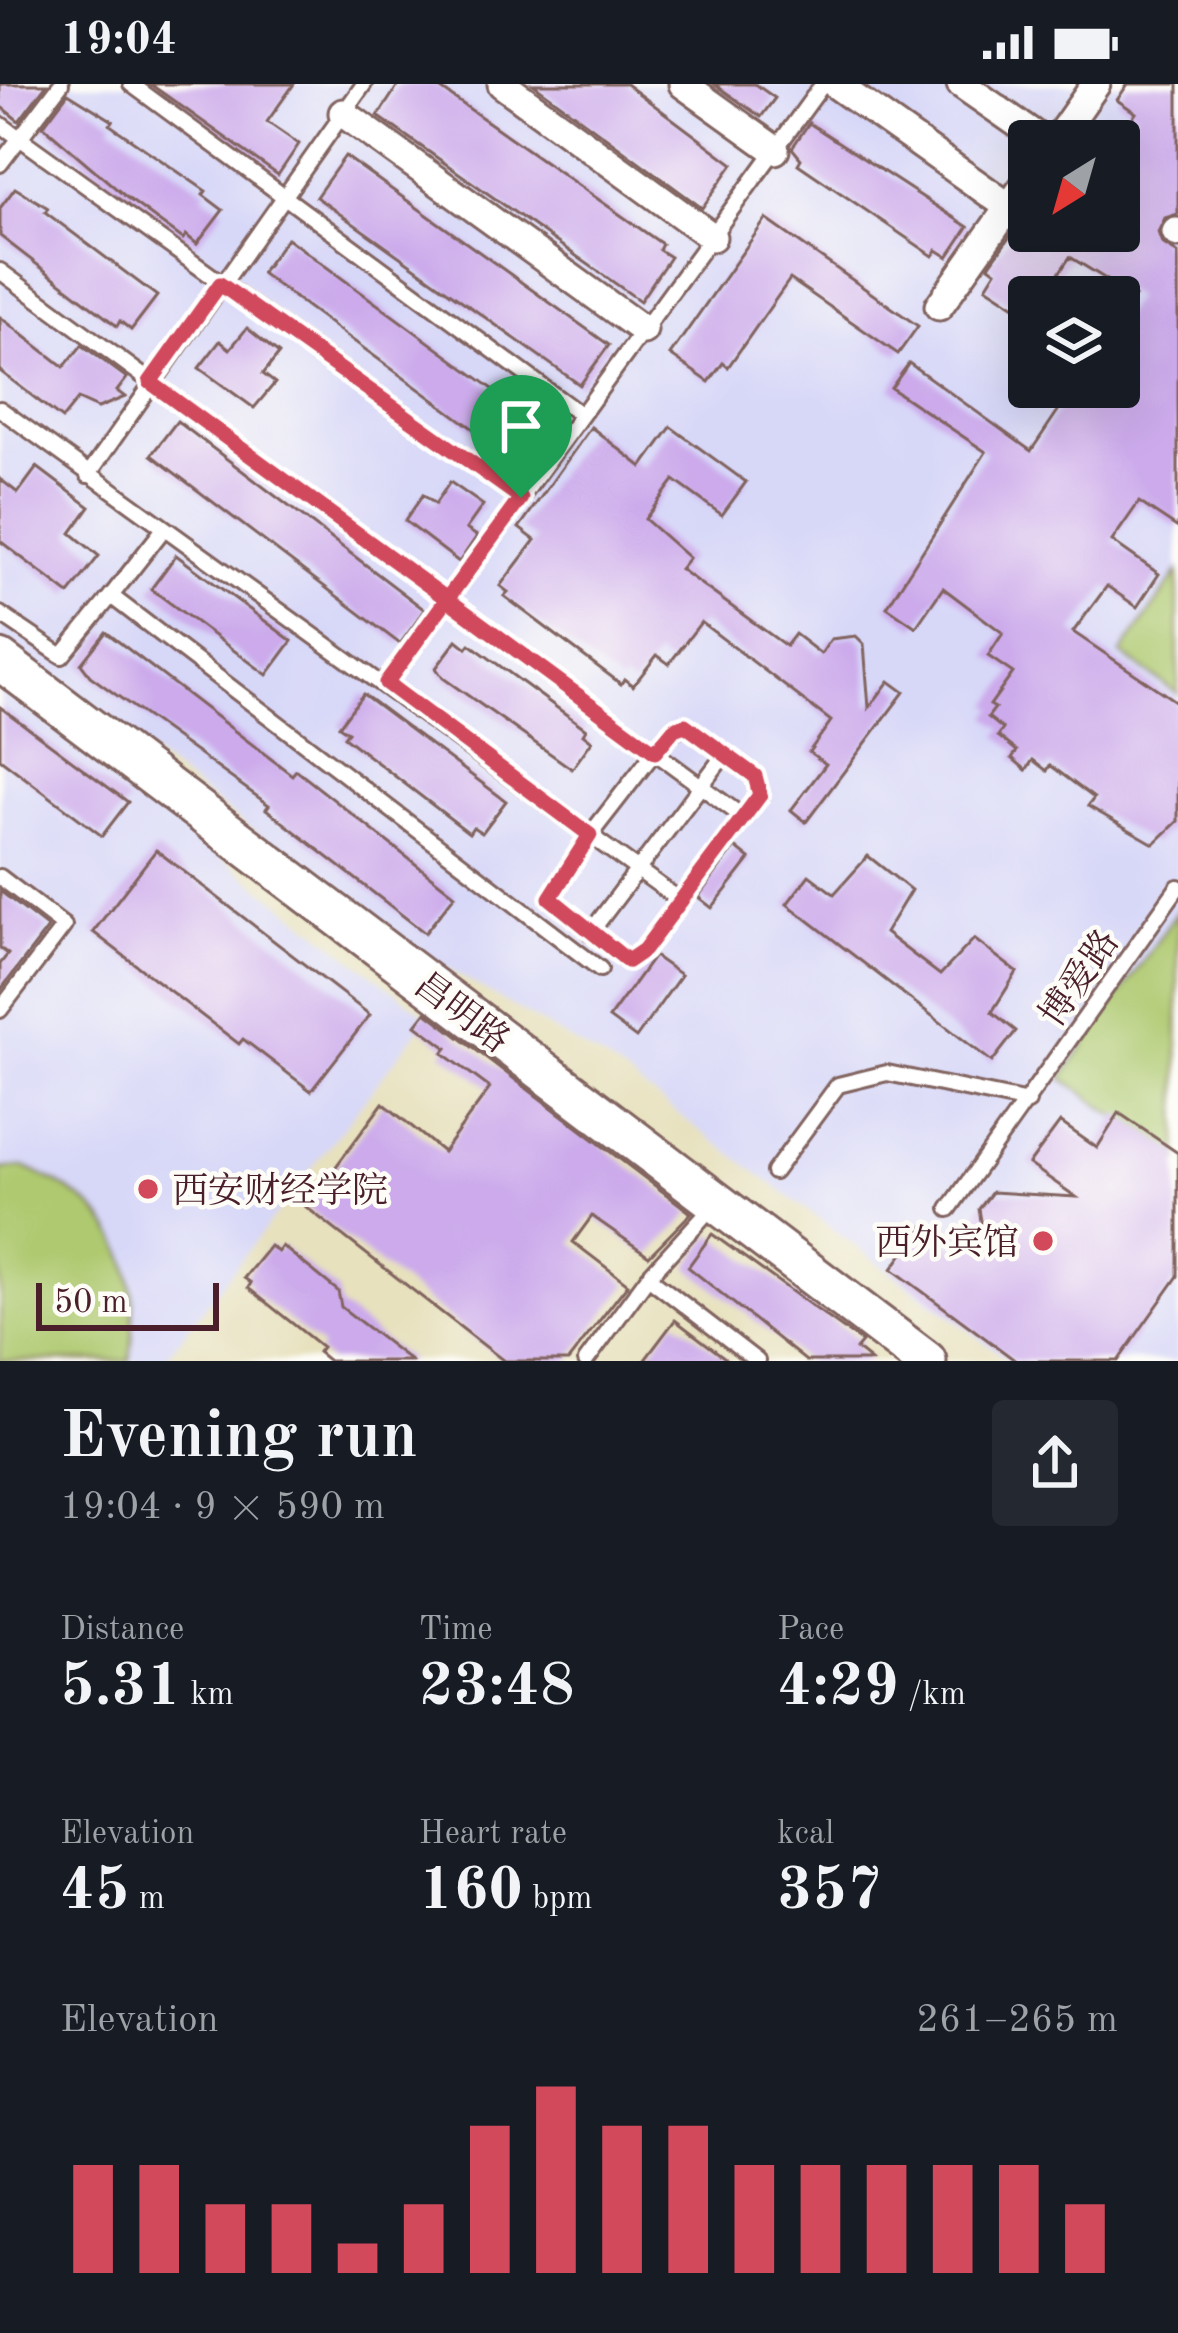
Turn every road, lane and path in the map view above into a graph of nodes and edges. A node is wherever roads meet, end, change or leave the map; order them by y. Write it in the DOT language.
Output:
graph roads {
  1 [pos="61,84"];
  2 [pos="131,84"];
  3 [pos="364,84"];
  4 [pos="502,84"];
  5 [pos="683,84"];
  6 [pos="823,84"];
  7 [pos="835,84"];
  8 [pos="961,84"];
  9 [pos="1096,84"];
  10 [pos="343,113"];
  11 [pos="1012,120"];
  12 [pos="1071,120"];
  13 [pos="0,124"];
  14 [pos="19,138"];
  15 [pos="775,150"];
  16 [pos="0,164"];
  17 [pos="283,198"];
  18 [pos="1008,206"];
  19 [pos="1008,208"];
  20 [pos="712,236"];
  21 [pos="0,271"];
  22 [pos="220,284"];
  23 [pos="939,306"];
  24 [pos="643,330"];
  25 [pos="150,382"];
  26 [pos="0,409"];
  27 [pos="581,415"];
  28 [pos="88,475"];
  29 [pos="521,498"];
  30 [pos="162,531"];
  31 [pos="111,596"];
  32 [pos="447,599"];
  33 [pos="0,614"];
  34 [pos="0,661"];
  35 [pos="386,683"];
  36 [pos="655,752"];
  37 [pos="724,754"];
  38 [pos="701,787"];
  39 [pos="743,817"];
  40 [pos="590,835"];
  41 [pos="638,869"];
  42 [pos="0,877"];
  43 [pos="1178,887"];
  44 [pos="681,901"];
  45 [pos="590,933"];
  46 [pos="600,969"];
  47 [pos="0,1010"];
  48 [pos="1028,1102"];
  49 [pos="774,1172"];
  50 [pos="716,1203"];
  51 [pos="949,1209"];
  52 [pos="648,1277"];
  53 [pos="586,1361"];
  54 [pos="757,1361"];
  55 [pos="926,1361"];
  1 -- 14 [label="lane"];
  2 -- 17 [label="lane"];
  3 -- 10 [label="lane"];
  4 -- 20 [label="street"];
  5 -- 15 [label="street"];
  6 -- 15 [label="lane"];
  7 -- 18 [label="street"];
  8 -- 11 [label="street"];
  9 -- 12 [label="street"];
  10 -- 17 [label="lane"];
  10 -- 24 [label="street"];
  13 -- 14 [label="lane"];
  14 -- 16 [label="lane"];
  14 -- 22 [label="lane"];
  15 -- 20 [label="lane"];
  17 -- 22 [label="lane"];
  17 -- 27 [label="lane"];
  19 -- 23 [label="street"];
  20 -- 24 [label="lane"];
  21 -- 25 [label="lane"];
  22 -- 25 [label="lane"];
  22 -- 29 [label="lane"];
  24 -- 27 [label="lane"];
  25 -- 28 [label="lane"];
  25 -- 32 [label="lane"];
  26 -- 28 [label="lane"];
  27 -- 29 [label="lane"];
  28 -- 30 [label="lane"];
  29 -- 32 [label="lane"];
  30 -- 31 [label="lane"];
  30 -- 35 [label="lane"];
  31 -- 33 [label="lane"];
  31 -- 46 [label="lane"];
  32 -- 35 [label="lane"];
  32 -- 36 [label="lane"];
  34 -- 50 [label="street, 昌明路"];
  35 -- 40 [label="lane"];
  36 -- 37 [label="lane"];
  36 -- 38 [label="lane"];
  36 -- 40 [label="lane"];
  37 -- 38 [label="lane"];
  37 -- 39 [label="lane"];
  38 -- 39 [label="lane"];
  38 -- 41 [label="lane"];
  39 -- 44 [label="lane"];
  40 -- 41 [label="lane"];
  40 -- 45 [label="lane"];
  41 -- 44 [label="lane"];
  41 -- 45 [label="lane"];
  42 -- 47 [label="lane"];
  43 -- 48 [label="lane, 博爱路"];
  44 -- 45 [label="lane"];
  48 -- 49 [label="lane"];
  48 -- 51 [label="lane, 博爱路"];
  50 -- 52 [label="lane"];
  50 -- 55 [label="street, 昌明路"];
  52 -- 53 [label="lane"];
  52 -- 54 [label="lane"];
}
